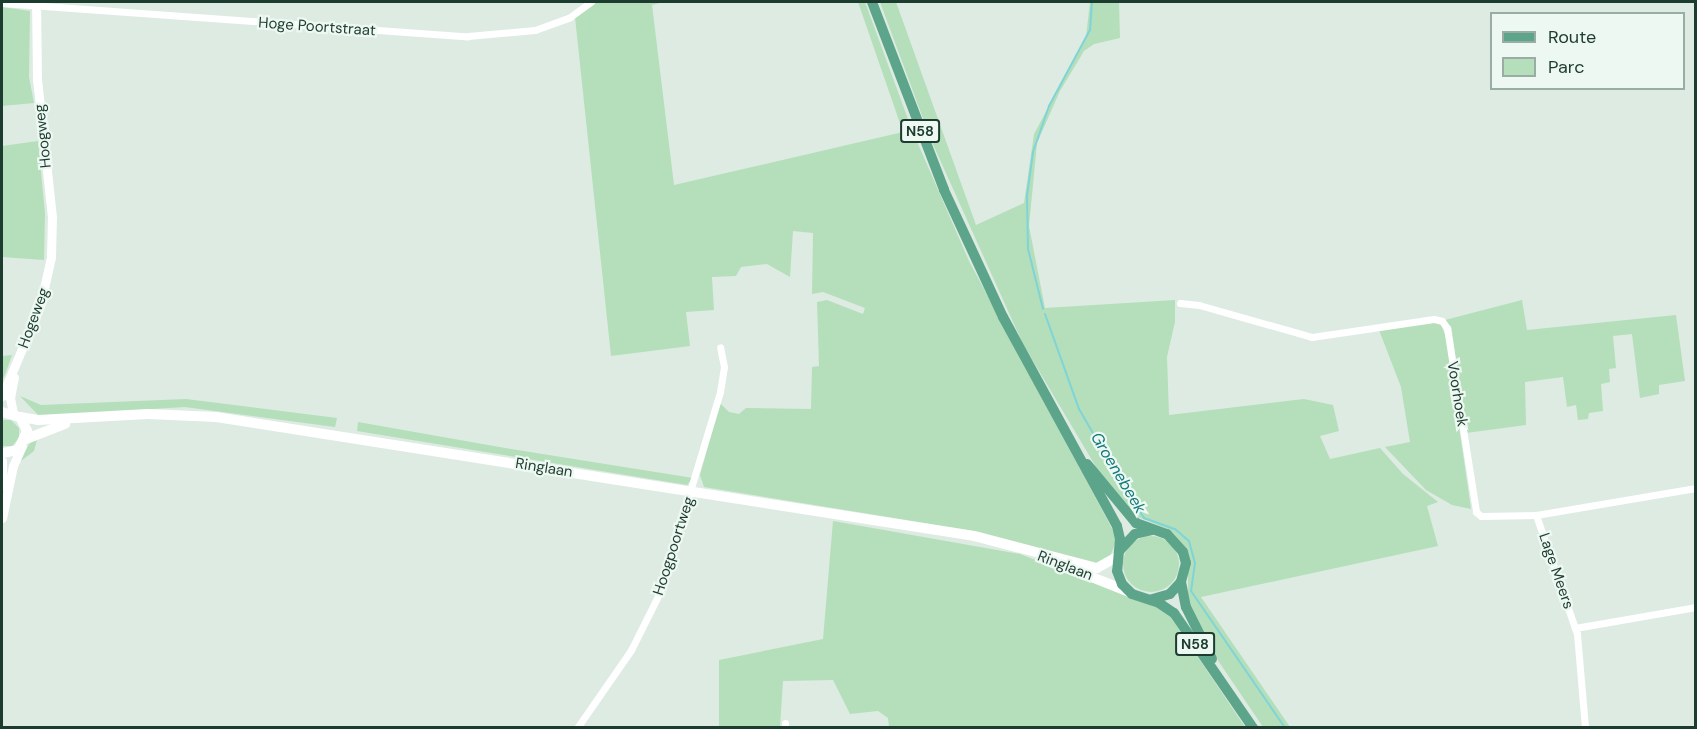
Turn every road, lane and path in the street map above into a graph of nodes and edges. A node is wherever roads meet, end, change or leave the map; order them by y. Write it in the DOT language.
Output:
graph roads {
  1 [pos="591,2"];
  2 [pos="872,2"];
  3 [pos="2,3"];
  4 [pos="36,3"];
  5 [pos="49,269"];
  6 [pos="1179,303"];
  7 [pos="720,347"];
  8 [pos="16,366"];
  9 [pos="2,396"];
  10 [pos="2,412"];
  11 [pos="17,415"];
  12 [pos="89,417"];
  13 [pos="1065,434"];
  14 [pos="24,442"];
  15 [pos="2,453"];
  16 [pos="2,461"];
  17 [pos="2,486"];
  18 [pos="1695,488"];
  19 [pos="692,491"];
  20 [pos="1536,515"];
  21 [pos="2,518"];
  22 [pos="1156,530"];
  23 [pos="998,541"];
  24 [pos="1119,554"];
  25 [pos="1181,582"];
  26 [pos="1132,594"];
  27 [pos="1146,599"];
  28 [pos="1695,607"];
  29 [pos="1575,628"];
  30 [pos="1236,701"];
  31 [pos="577,728"];
  32 [pos="1253,728"];
  33 [pos="1585,728"];
  1 -- 4 [label="street, Hoge Poortstraat"];
  2 -- 13 [label="main road, N58"];
  3 -- 4 [label="street, Hoge Poortstraat"];
  4 -- 5 [label="street, Hoogweg"];
  5 -- 8 [label="street, Hogeweg"];
  6 -- 20 [label="street, Voorhoek"];
  7 -- 19 [label="street, Hoogpoortweg"];
  8 -- 9 [label="street, Hogeweg"];
  8 -- 11 [label="street, Hogeweg"];
  10 -- 11 [label="main road, Ringlaan"];
  11 -- 12 [label="main road, Ringlaan"];
  11 -- 14 [label="main road"];
  12 -- 14 [label="main road, Ringlaan"];
  12 -- 19 [label="main road, Ringlaan"];
  13 -- 22 [label="main road, N58"];
  13 -- 24 [label="main road, N58"];
  14 -- 15 [label="main road, Ringlaan"];
  14 -- 21 [label="street"];
  16 -- 17 [label="street"];
  18 -- 20 [label="street, Voorhoek"];
  19 -- 23 [label="main road, Ringlaan"];
  19 -- 31 [label="street, Hoogpoortweg"];
  20 -- 29 [label="street, Lage Meers"];
  22 -- 24 [label="main road"];
  22 -- 25 [label="main road"];
  23 -- 24 [label="main road, Ringlaan"];
  23 -- 26 [label="main road, Ringlaan"];
  24 -- 26 [label="main road"];
  25 -- 27 [label="main road"];
  25 -- 30 [label="main road, N58"];
  26 -- 27 [label="main road"];
  27 -- 30 [label="main road, N58"];
  28 -- 29 [label="street, Lage Meers"];
  29 -- 33 [label="street, Lage Meers"];
  30 -- 32 [label="main road, N58"];
}
